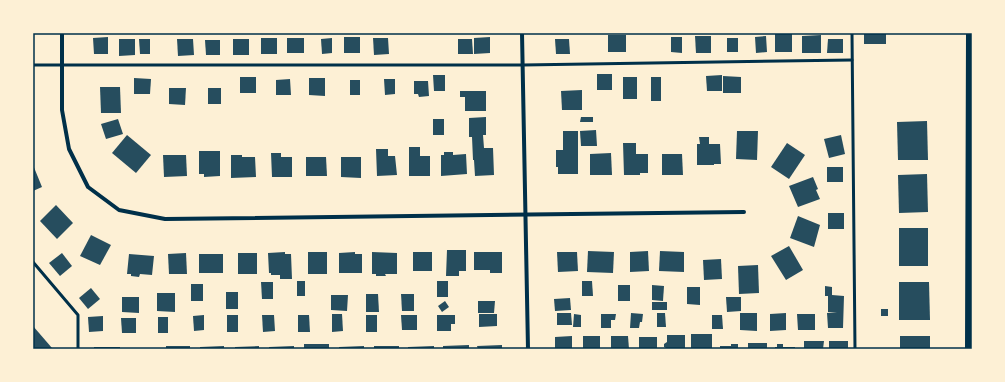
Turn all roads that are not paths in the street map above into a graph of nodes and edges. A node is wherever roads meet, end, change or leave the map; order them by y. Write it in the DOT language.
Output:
graph roads {
  1 [pos="62,33"];
  2 [pos="522,33"];
  3 [pos="852,33"];
  4 [pos="970,33"];
  5 [pos="971,55"];
  6 [pos="852,60"];
  7 [pos="33,65"];
  8 [pos="62,65"];
  9 [pos="523,65"];
  10 [pos="971,175"];
  11 [pos="744,212"];
  12 [pos="525,214"];
  13 [pos="33,262"];
  14 [pos="78,349"];
  15 [pos="528,349"];
  16 [pos="855,349"];
  17 [pos="969,349"];
  1 -- 8 [label="street"];
  2 -- 9 [label="street"];
  3 -- 6 [label="lane"];
  4 -- 5 [label="main road"];
  5 -- 10 [label="main road"];
  6 -- 9 [label="lane"];
  6 -- 16 [label="lane"];
  7 -- 8 [label="lane"];
  8 -- 9 [label="lane"];
  8 -- 12 [label="street"];
  9 -- 12 [label="street"];
  10 -- 17 [label="main road"];
  11 -- 12 [label="street"];
  12 -- 15 [label="street"];
  13 -- 14 [label="lane"];
}
